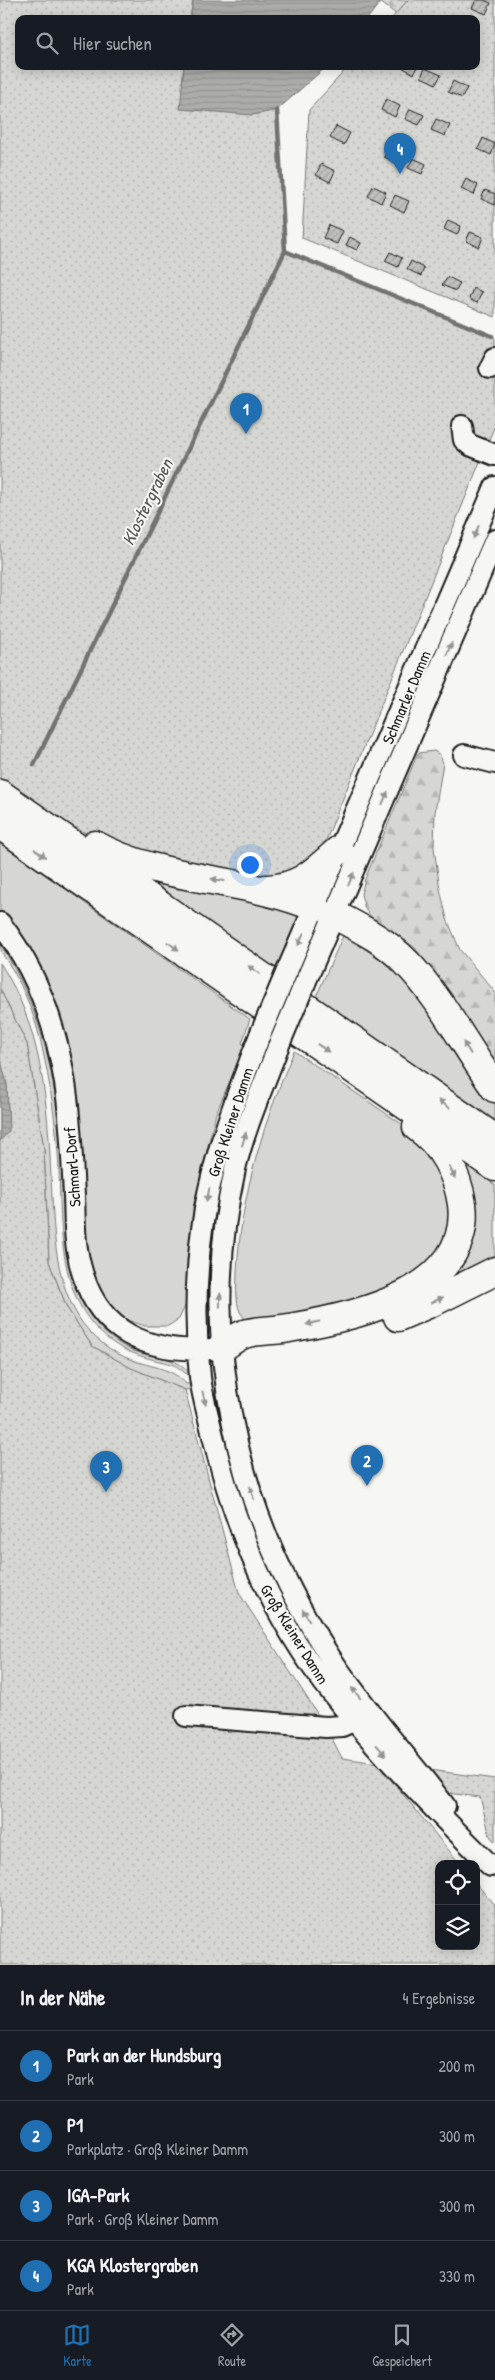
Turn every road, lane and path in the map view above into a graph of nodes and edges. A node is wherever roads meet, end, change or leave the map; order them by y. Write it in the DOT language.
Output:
graph roads {
  1 [pos="462,426"];
  2 [pos="495,455"];
  3 [pos="495,487"];
  4 [pos="495,540"];
  5 [pos="464,755"];
  6 [pos="495,763"];
  7 [pos="0,794"];
  8 [pos="0,825"];
  9 [pos="339,850"];
  10 [pos="266,889"];
  11 [pos="325,911"];
  12 [pos="0,923"];
  13 [pos="361,1074"];
  14 [pos="495,1088"];
  15 [pos="495,1139"];
  16 [pos="495,1168"];
  17 [pos="495,1271"];
  18 [pos="210,1349"];
  19 [pos="319,1638"];
  20 [pos="307,1657"];
  21 [pos="186,1716"];
  22 [pos="355,1720"];
  23 [pos="493,1869"];
  1 -- 2 [label="street"];
  3 -- 9 [label="street, Schmarler Damm, one-way"];
  11 -- 4 [label="street, Schmarler Damm, one-way"];
  5 -- 6 [label="street"];
  10 -- 7 [label="highway, one-way"];
  15 -- 7 [label="highway, one-way"];
  8 -- 13 [label="highway, one-way"];
  9 -- 10 [label="highway"];
  9 -- 11 [label="street, Schmarler Damm"];
  10 -- 11 [label="highway"];
  14 -- 11 [label="highway, one-way"];
  18 -- 11 [label="street, Groß Kleiner Damm, one-way, bridge"];
  11 -- 18 [label="street, Groß Kleiner Damm, one-way, bridge"];
  12 -- 18 [label="street, Schmarl-Dorf"];
  13 -- 16 [label="highway"];
  13 -- 18 [label="highway, one-way"];
  18 -- 17 [label="highway, one-way"];
  19 -- 18 [label="street, Groß Kleiner Damm, one-way"];
  18 -- 20 [label="street, Groß Kleiner Damm, one-way"];
  19 -- 20 [label="street"];
  23 -- 19 [label="street, Groß Kleiner Damm, one-way"];
  20 -- 22 [label="street, Groß Kleiner Damm"];
  21 -- 22 [label="street"];
  22 -- 23 [label="street, Groß Kleiner Damm, one-way"];
}
